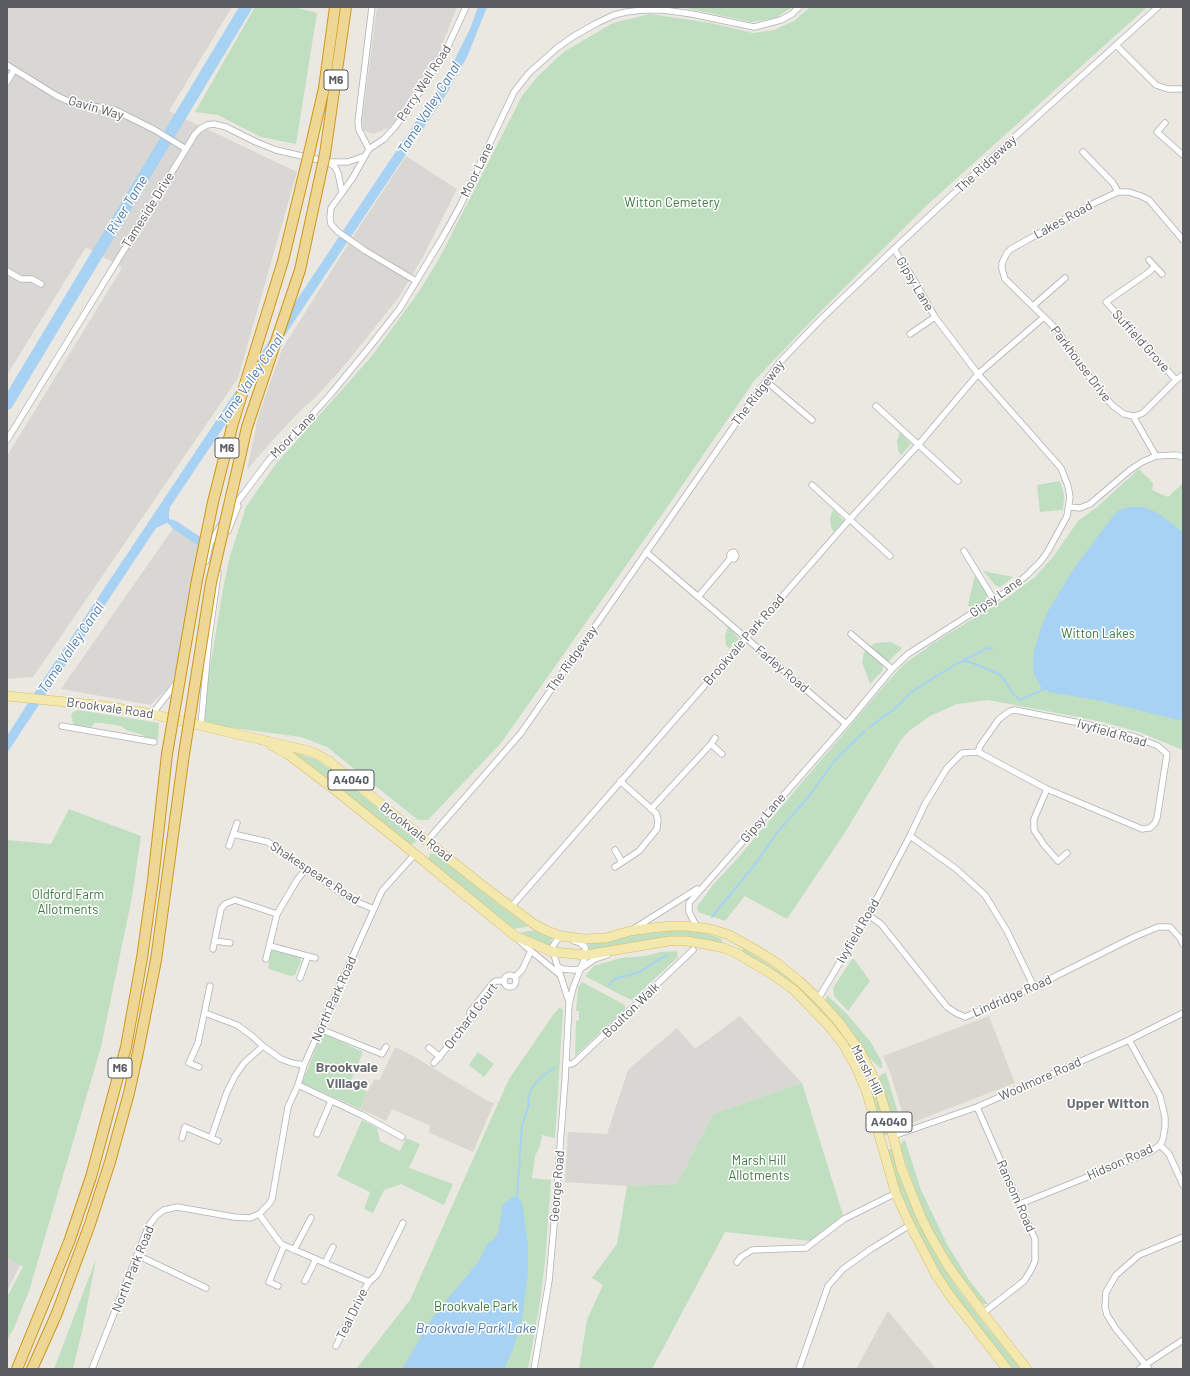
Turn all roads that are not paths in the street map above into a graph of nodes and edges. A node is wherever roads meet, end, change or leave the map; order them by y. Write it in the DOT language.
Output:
graph roads {
  1 [pos="335,7"];
  2 [pos="346,7"];
  3 [pos="372,7"];
  4 [pos="466,7"];
  5 [pos="799,7"];
  6 [pos="1158,7"];
  7 [pos="1116,45"];
  8 [pos="7,65"];
  9 [pos="14,70"];
  10 [pos="7,82"];
  11 [pos="1183,90"];
  12 [pos="1164,123"];
  13 [pos="183,148"];
  14 [pos="369,149"];
  15 [pos="1082,152"];
  16 [pos="1183,155"];
  17 [pos="365,156"];
  18 [pos="326,158"];
  19 [pos="342,192"];
  20 [pos="1118,192"];
  21 [pos="1183,240"];
  22 [pos="894,249"];
  23 [pos="1149,260"];
  24 [pos="1154,267"];
  25 [pos="7,271"];
  26 [pos="1162,274"];
  27 [pos="1065,278"];
  28 [pos="416,281"];
  29 [pos="41,284"];
  30 [pos="1033,306"];
  31 [pos="1044,316"];
  32 [pos="935,317"];
  33 [pos="910,334"];
  34 [pos="978,374"];
  35 [pos="1183,375"];
  36 [pos="1176,380"];
  37 [pos="766,381"];
  38 [pos="876,406"];
  39 [pos="1133,416"];
  40 [pos="812,420"];
  41 [pos="7,440"];
  42 [pos="919,444"];
  43 [pos="1156,456"];
  44 [pos="1183,457"];
  45 [pos="958,480"];
  46 [pos="812,486"];
  47 [pos="241,498"];
  48 [pos="1069,507"];
  49 [pos="850,519"];
  50 [pos="646,552"];
  51 [pos="964,552"];
  52 [pos="890,556"];
  53 [pos="730,559"];
  54 [pos="698,597"];
  55 [pos="994,600"];
  56 [pos="851,634"];
  57 [pos="746,638"];
  58 [pos="892,669"];
  59 [pos="7,696"];
  60 [pos="152,714"];
  61 [pos="846,724"];
  62 [pos="201,725"];
  63 [pos="62,726"];
  64 [pos="715,738"];
  65 [pos="264,741"];
  66 [pos="154,742"];
  67 [pos="711,744"];
  68 [pos="978,752"];
  69 [pos="722,754"];
  70 [pos="620,781"];
  71 [pos="1047,789"];
  72 [pos="652,809"];
  73 [pos="237,823"];
  74 [pos="233,834"];
  75 [pos="910,836"];
  76 [pos="427,841"];
  77 [pos="229,846"];
  78 [pos="615,850"];
  79 [pos="1067,852"];
  80 [pos="415,854"];
  81 [pos="622,862"];
  82 [pos="615,867"];
  83 [pos="306,869"];
  84 [pos="704,885"];
  85 [pos="511,907"];
  86 [pos="374,909"];
  87 [pos="278,914"];
  88 [pos="868,915"];
  89 [pos="697,927"];
  90 [pos="630,932"];
  91 [pos="515,936"];
  92 [pos="561,936"];
  93 [pos="215,941"];
  94 [pos="230,943"];
  95 [pos="1183,944"];
  96 [pos="270,946"];
  97 [pos="629,947"];
  98 [pos="214,949"];
  99 [pos="693,950"];
  100 [pos="531,951"];
  101 [pos="553,952"];
  102 [pos="586,955"];
  103 [pos="308,956"];
  104 [pos="315,958"];
  105 [pos="266,959"];
  106 [pos="558,967"];
  107 [pos="580,968"];
  108 [pos="560,974"];
  109 [pos="515,977"];
  110 [pos="300,978"];
  111 [pos="503,981"];
  112 [pos="210,986"];
  113 [pos="1034,987"];
  114 [pos="818,999"];
  115 [pos="569,1002"];
  116 [pos="205,1013"];
  117 [pos="1183,1013"];
  118 [pos="320,1029"];
  119 [pos="1129,1040"];
  120 [pos="263,1046"];
  121 [pos="386,1047"];
  122 [pos="429,1048"];
  123 [pos="440,1057"];
  124 [pos="434,1063"];
  125 [pos="566,1064"];
  126 [pos="304,1065"];
  127 [pos="199,1067"];
  128 [pos="298,1084"];
  129 [pos="331,1101"];
  130 [pos="976,1107"];
  131 [pos="317,1134"];
  132 [pos="893,1136"];
  133 [pos="182,1138"];
  134 [pos="211,1138"];
  135 [pos="402,1138"];
  136 [pos="218,1141"];
  137 [pos="880,1141"];
  138 [pos="1160,1144"];
  139 [pos="1183,1185"];
  140 [pos="896,1194"];
  141 [pos="1020,1204"];
  142 [pos="259,1214"];
  143 [pos="311,1218"];
  144 [pos="403,1223"];
  145 [pos="910,1225"];
  146 [pos="1183,1237"];
  147 [pos="284,1246"];
  148 [pos="333,1247"];
  149 [pos="294,1250"];
  150 [pos="138,1255"];
  151 [pos="316,1259"];
  152 [pos="737,1262"];
  153 [pos="325,1263"];
  154 [pos="305,1281"];
  155 [pos="368,1282"];
  156 [pos="278,1286"];
  157 [pos="206,1288"];
  158 [pos="982,1313"];
  159 [pos="1183,1340"];
  160 [pos="336,1346"];
  161 [pos="1147,1367"];
  162 [pos="17,1369"];
  163 [pos="32,1369"];
  164 [pos="92,1369"];
  165 [pos="534,1369"];
  166 [pos="799,1369"];
  167 [pos="1007,1369"];
  168 [pos="1026,1369"];
  169 [pos="1139,1369"];
  1 -- 162 [label="highway, M6, bridge"];
  2 -- 18 [label="highway, M6"];
  3 -- 14 [label="street"];
  4 -- 14 [label="street, Perry Well Road"];
  5 -- 28 [label="street, Moor Lane"];
  6 -- 7 [label="street, The Ridgeway"];
  7 -- 11 [label="street"];
  7 -- 22 [label="street, The Ridgeway"];
  8 -- 9 [label="street, Gavin Way"];
  9 -- 10 [label="street"];
  9 -- 13 [label="street, Gavin Way"];
  12 -- 16 [label="street"];
  13 -- 18 [label="street, Tameside Drive"];
  13 -- 41 [label="street, Tameside Drive"];
  14 -- 17 [label="street, Perry Well Road"];
  15 -- 20 [label="street"];
  17 -- 18 [label="street, Tameside Drive"];
  17 -- 19 [label="street, Perry Well Road"];
  18 -- 19 [label="street"];
  18 -- 163 [label="highway, M6, bridge"];
  19 -- 28 [label="street, Perry Well Road"];
  20 -- 21 [label="street"];
  20 -- 30 [label="street, Lakes Road"];
  22 -- 32 [label="street, Gipsy Lane"];
  22 -- 37 [label="street, The Ridgeway"];
  23 -- 24 [label="street"];
  24 -- 26 [label="street"];
  24 -- 36 [label="street, Suffield Grove"];
  25 -- 29 [label="street"];
  27 -- 30 [label="street"];
  28 -- 47 [label="street, Moor Lane"];
  30 -- 31 [label="street, Lakes Road"];
  31 -- 34 [label="street, Parkhouse Drive"];
  31 -- 39 [label="street, Parkhouse Drive"];
  32 -- 33 [label="street"];
  32 -- 34 [label="street, Gipsy Lane"];
  34 -- 42 [label="street, Brookvale Park Road"];
  34 -- 48 [label="street, Gipsy Lane"];
  35 -- 36 [label="street"];
  36 -- 39 [label="street"];
  37 -- 40 [label="street"];
  37 -- 50 [label="street, The Ridgeway"];
  38 -- 42 [label="street"];
  39 -- 43 [label="street"];
  42 -- 45 [label="street"];
  42 -- 49 [label="street, Brookvale Park Road"];
  43 -- 44 [label="street"];
  43 -- 48 [label="street"];
  46 -- 49 [label="street"];
  47 -- 60 [label="street, Moor Lane"];
  47 -- 62 [label="street, Moor Lane"];
  48 -- 55 [label="street, Gipsy Lane"];
  49 -- 52 [label="street"];
  49 -- 57 [label="street, Brookvale Park Road"];
  50 -- 54 [label="street, Farley Road"];
  50 -- 76 [label="street, The Ridgeway"];
  51 -- 55 [label="street"];
  53 -- 54 [label="street"];
  54 -- 57 [label="street, Farley Road"];
  55 -- 58 [label="street, Gipsy Lane"];
  56 -- 58 [label="street"];
  57 -- 61 [label="street, Farley Road"];
  57 -- 70 [label="street, Brookvale Park Road"];
  58 -- 61 [label="street, Gipsy Lane"];
  59 -- 60 [label="main road, Brookvale Road / A4040"];
  60 -- 62 [label="main road, Brookvale Road / A4040"];
  61 -- 84 [label="street, Gipsy Lane"];
  62 -- 65 [label="main road, Brookvale Road / A4040"];
  63 -- 66 [label="street, Brookvale Road"];
  64 -- 67 [label="street"];
  65 -- 76 [label="main road, Brookvale Road / A4040"];
  65 -- 80 [label="main road, Brookvale Road / A4040"];
  67 -- 69 [label="street"];
  67 -- 72 [label="street"];
  68 -- 71 [label="street, Ivyfield Road"];
  68 -- 71 [label="street, Ivyfield Road"];
  68 -- 75 [label="street, Ivyfield Road"];
  70 -- 72 [label="street"];
  70 -- 85 [label="street, Brookvale Park Road"];
  71 -- 79 [label="street"];
  72 -- 81 [label="street"];
  73 -- 74 [label="street"];
  74 -- 77 [label="street"];
  74 -- 83 [label="street, Shakespeare Road"];
  75 -- 88 [label="street, Ivyfield Road"];
  75 -- 113 [label="street"];
  76 -- 80 [label="main road"];
  76 -- 85 [label="main road, Brookvale Road / A4040"];
  78 -- 81 [label="street"];
  80 -- 86 [label="street, North Park Road"];
  80 -- 91 [label="main road, Brookvale Road / A4040"];
  81 -- 82 [label="street"];
  83 -- 86 [label="street, Shakespeare Road"];
  83 -- 87 [label="street"];
  84 -- 89 [label="street, Gipsy Lane"];
  84 -- 90 [label="street, Gipsy Lane"];
  85 -- 92 [label="main road, Brookvale Road / A4040"];
  86 -- 118 [label="street, North Park Road"];
  87 -- 93 [label="street"];
  87 -- 96 [label="street"];
  88 -- 113 [label="street, Lindridge Road"];
  88 -- 114 [label="street, Ivyfield Road"];
  89 -- 90 [label="main road, Marsh Hill / A4040"];
  89 -- 114 [label="main road, Marsh Hill / A4040"];
  90 -- 92 [label="main road, Marsh Hill / A4040"];
  91 -- 100 [label="street"];
  91 -- 101 [label="main road, Brookvale Road / A4040"];
  92 -- 101 [label="street"];
  92 -- 102 [label="street"];
  93 -- 94 [label="street"];
  93 -- 98 [label="street"];
  95 -- 113 [label="street, Lindridge Road"];
  96 -- 103 [label="street"];
  96 -- 105 [label="street"];
  97 -- 102 [label="main road, Marsh Hill / A4040"];
  97 -- 107 [label="street"];
  97 -- 137 [label="main road, Marsh Hill / A4040"];
  99 -- 125 [label="street, Boulton Walk"];
  100 -- 108 [label="street"];
  100 -- 109 [label="street, Orchard Court"];
  101 -- 102 [label="main road, Marsh Hill / A4040"];
  101 -- 106 [label="street, George Road"];
  102 -- 107 [label="street, George Road"];
  103 -- 104 [label="street"];
  103 -- 110 [label="street"];
  106 -- 107 [label="street"];
  106 -- 108 [label="street, George Road"];
  107 -- 115 [label="street, George Road"];
  108 -- 115 [label="street, George Road"];
  109 -- 111 [label="street, Orchard Court"];
  109 -- 111 [label="street, Orchard Court"];
  111 -- 123 [label="street, Orchard Court"];
  112 -- 116 [label="street"];
  114 -- 132 [label="main road, Marsh Hill / A4040"];
  115 -- 125 [label="street, George Road"];
  116 -- 120 [label="street"];
  116 -- 127 [label="street"];
  117 -- 119 [label="street, Woolmore Road"];
  118 -- 121 [label="street"];
  118 -- 126 [label="street, North Park Road"];
  119 -- 130 [label="street, Woolmore Road"];
  119 -- 138 [label="street, Hidson Road"];
  120 -- 126 [label="street"];
  120 -- 134 [label="street"];
  122 -- 123 [label="street, Orchard Court"];
  123 -- 124 [label="street, Orchard Court"];
  125 -- 165 [label="street, George Road"];
  126 -- 128 [label="street, North Park Road"];
  128 -- 129 [label="street"];
  128 -- 142 [label="street, North Park Road"];
  129 -- 131 [label="street"];
  129 -- 135 [label="street"];
  130 -- 132 [label="street, Woolmore Road"];
  130 -- 141 [label="street, Ransom Road"];
  132 -- 137 [label="main road"];
  132 -- 158 [label="main road, Marsh Hill / A4040"];
  133 -- 134 [label="street"];
  134 -- 136 [label="street"];
  137 -- 140 [label="main road, Marsh Hill / A4040"];
  138 -- 139 [label="street"];
  138 -- 141 [label="street, Hidson Road"];
  140 -- 145 [label="main road, Marsh Hill / A4040"];
  140 -- 152 [label="street"];
  141 -- 158 [label="street, Ransom Road"];
  142 -- 147 [label="street, Teal Drive"];
  142 -- 150 [label="street, North Park Road"];
  143 -- 149 [label="street"];
  144 -- 155 [label="street, Teal Drive"];
  145 -- 166 [label="street"];
  145 -- 167 [label="main road, Marsh Hill / A4040"];
  146 -- 161 [label="street"];
  147 -- 149 [label="street, Teal Drive"];
  147 -- 156 [label="street"];
  148 -- 153 [label="street"];
  149 -- 151 [label="street, Teal Drive"];
  150 -- 157 [label="street"];
  150 -- 164 [label="street, North Park Road"];
  151 -- 153 [label="street, Teal Drive"];
  151 -- 154 [label="street"];
  153 -- 155 [label="street, Teal Drive"];
  155 -- 160 [label="street, Teal Drive"];
  158 -- 168 [label="main road, Marsh Hill / A4040"];
  159 -- 161 [label="street"];
  161 -- 169 [label="street"];
}
